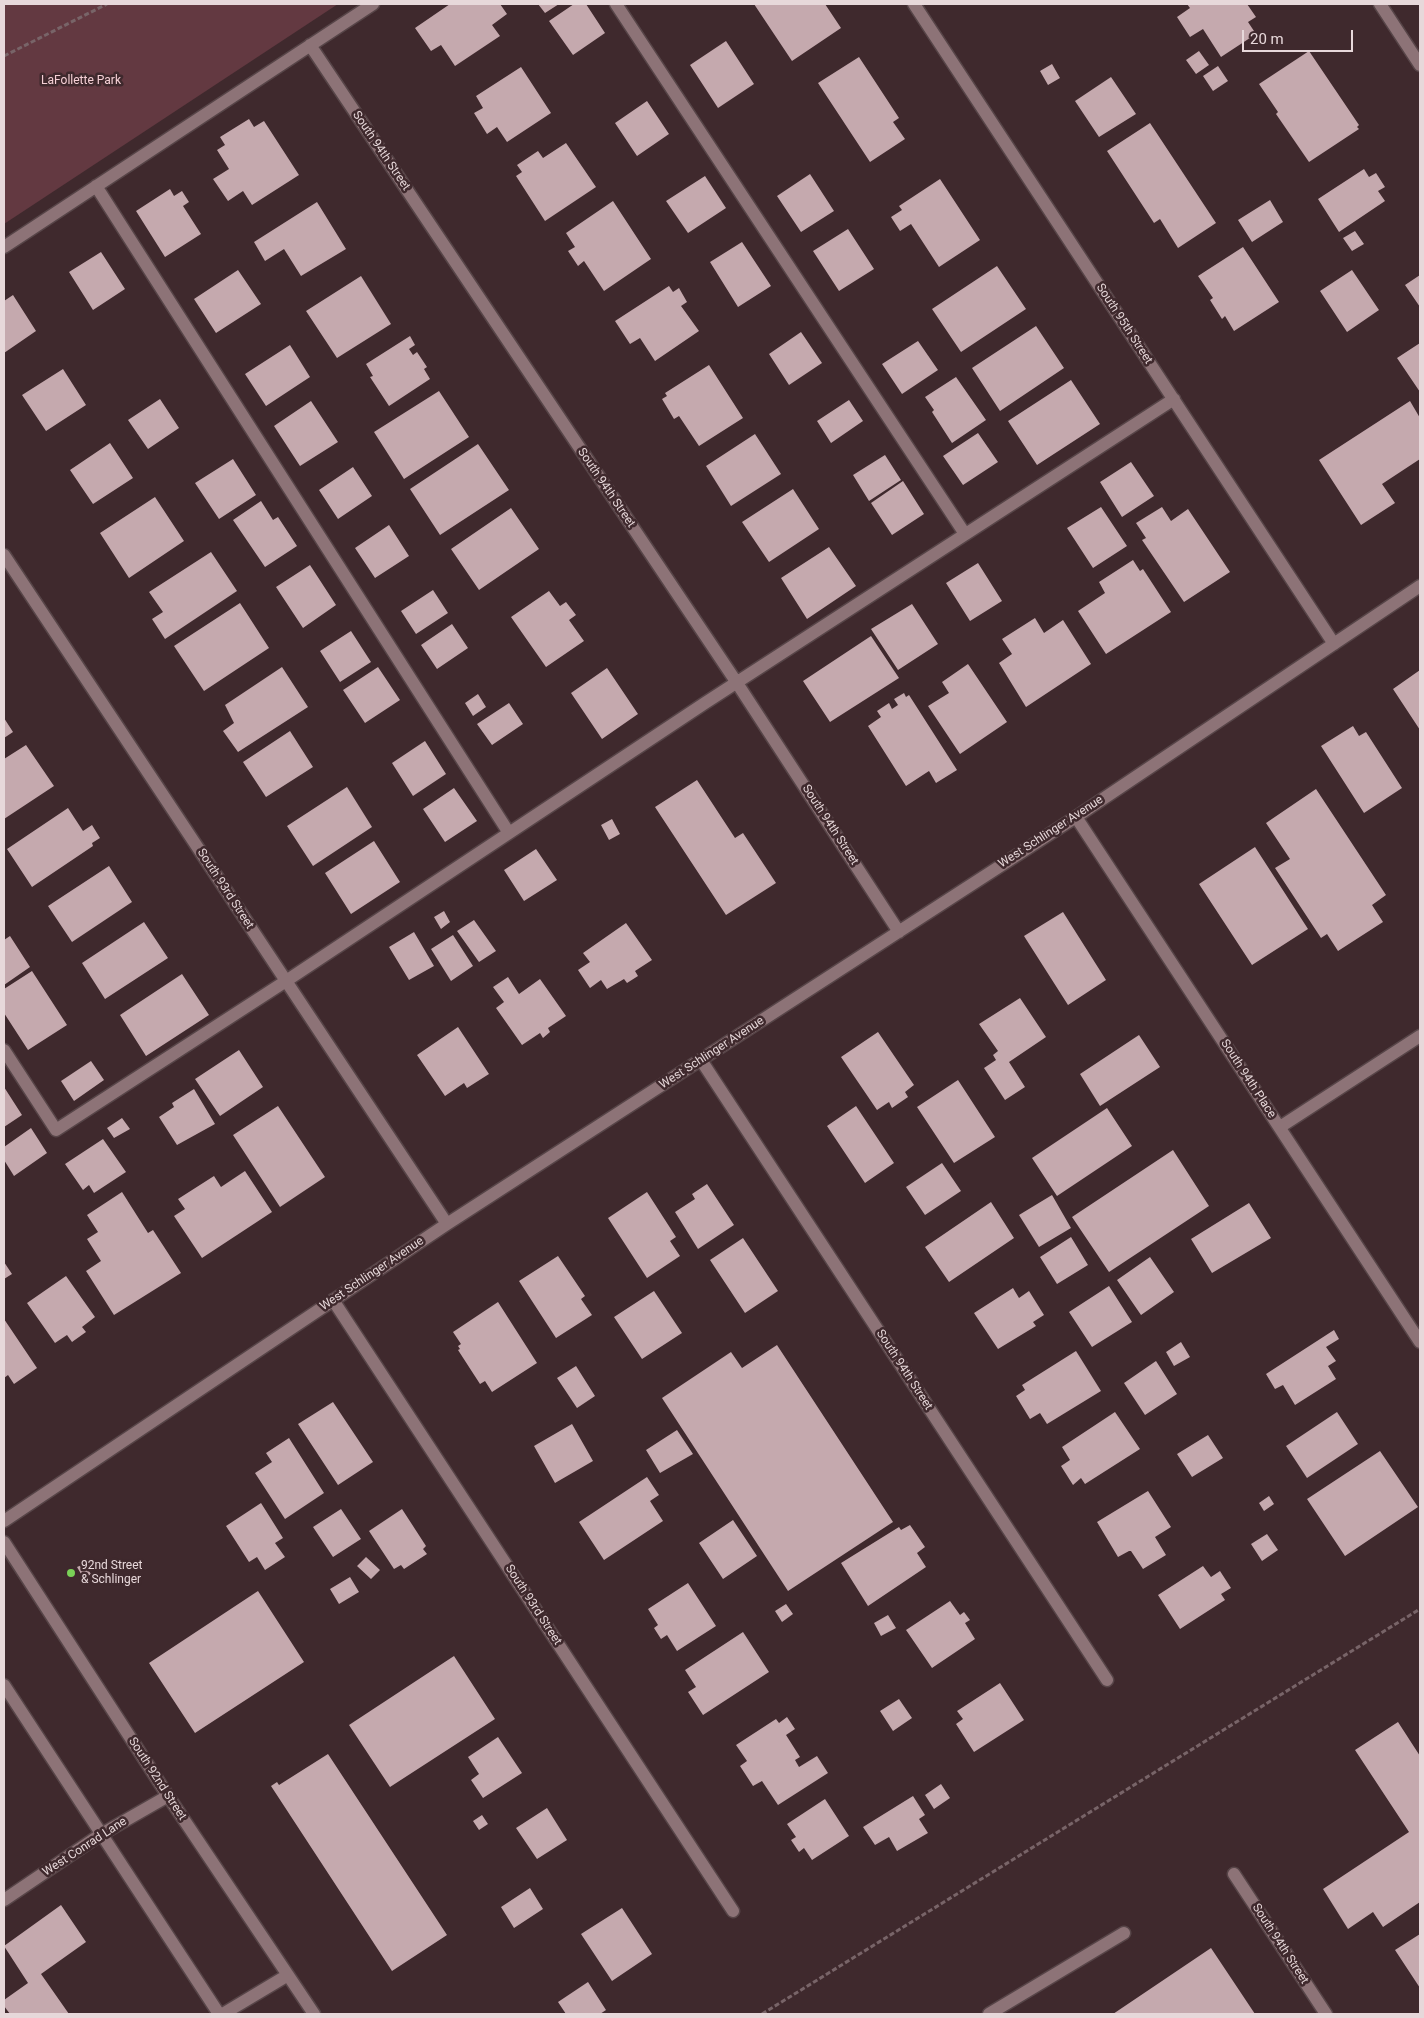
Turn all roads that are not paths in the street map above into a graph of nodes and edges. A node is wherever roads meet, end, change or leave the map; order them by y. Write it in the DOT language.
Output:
graph roads {
  1 [pos="373,4"];
  2 [pos="616,4"];
  3 [pos="914,4"];
  4 [pos="1380,4"];
  5 [pos="310,46"];
  6 [pos="1420,65"];
  7 [pos="96,186"];
  8 [pos="4,247"];
  9 [pos="1174,399"];
  10 [pos="965,534"];
  11 [pos="4,554"];
  12 [pos="1420,586"];
  13 [pos="1334,644"];
  14 [pos="737,683"];
  15 [pos="1076,817"];
  16 [pos="509,833"];
  17 [pos="899,932"];
  18 [pos="286,981"];
  19 [pos="1420,1036"];
  20 [pos="4,1050"];
  21 [pos="701,1060"];
  22 [pos="1280,1127"];
  23 [pos="447,1224"];
  24 [pos="333,1300"];
  25 [pos="1420,1342"];
  26 [pos="4,1521"];
  27 [pos="4,1542"];
  28 [pos="1107,1680"];
  29 [pos="4,1685"];
  30 [pos="168,1796"];
  31 [pos="100,1835"];
  32 [pos="1234,1874"];
  33 [pos="4,1900"];
  34 [pos="733,1911"];
  35 [pos="1124,1933"];
  36 [pos="288,1975"];
  37 [pos="219,2014"];
  38 [pos="222,2014"];
  39 [pos="314,2014"];
  40 [pos="989,2014"];
  41 [pos="1326,2014"];
  1 -- 5 [label="street"];
  2 -- 10 [label="street"];
  3 -- 9 [label="street, South 95th Street"];
  4 -- 6 [label="street"];
  5 -- 7 [label="street"];
  5 -- 14 [label="street, South 94th Street"];
  7 -- 8 [label="street"];
  7 -- 16 [label="street"];
  9 -- 10 [label="street"];
  9 -- 13 [label="street, South 95th Street"];
  10 -- 14 [label="street"];
  11 -- 18 [label="street, South 93rd Street"];
  12 -- 13 [label="street, West Schlinger Avenue"];
  13 -- 15 [label="street, West Schlinger Avenue"];
  14 -- 16 [label="street"];
  14 -- 17 [label="street, South 94th Street"];
  15 -- 17 [label="street, West Schlinger Avenue"];
  15 -- 22 [label="street, South 94th Place"];
  16 -- 18 [label="street"];
  17 -- 21 [label="street, West Schlinger Avenue"];
  18 -- 20 [label="street"];
  18 -- 23 [label="street, South 93rd Street"];
  19 -- 22 [label="street"];
  21 -- 23 [label="street, West Schlinger Avenue"];
  21 -- 28 [label="street, South 94th Street"];
  22 -- 25 [label="street, South 94th Place"];
  23 -- 24 [label="street, West Schlinger Avenue"];
  24 -- 26 [label="street, West Schlinger Avenue"];
  24 -- 34 [label="street, South 93rd Street"];
  27 -- 30 [label="street, South 92nd Street"];
  29 -- 31 [label="street"];
  30 -- 31 [label="street, West Conrad Lane"];
  30 -- 36 [label="street, South 92nd Street"];
  31 -- 33 [label="street, West Conrad Lane"];
  31 -- 37 [label="street"];
  32 -- 41 [label="street, South 94th Street"];
  35 -- 40 [label="street"];
  36 -- 38 [label="street"];
  36 -- 39 [label="street, South 92nd Street"];
}
